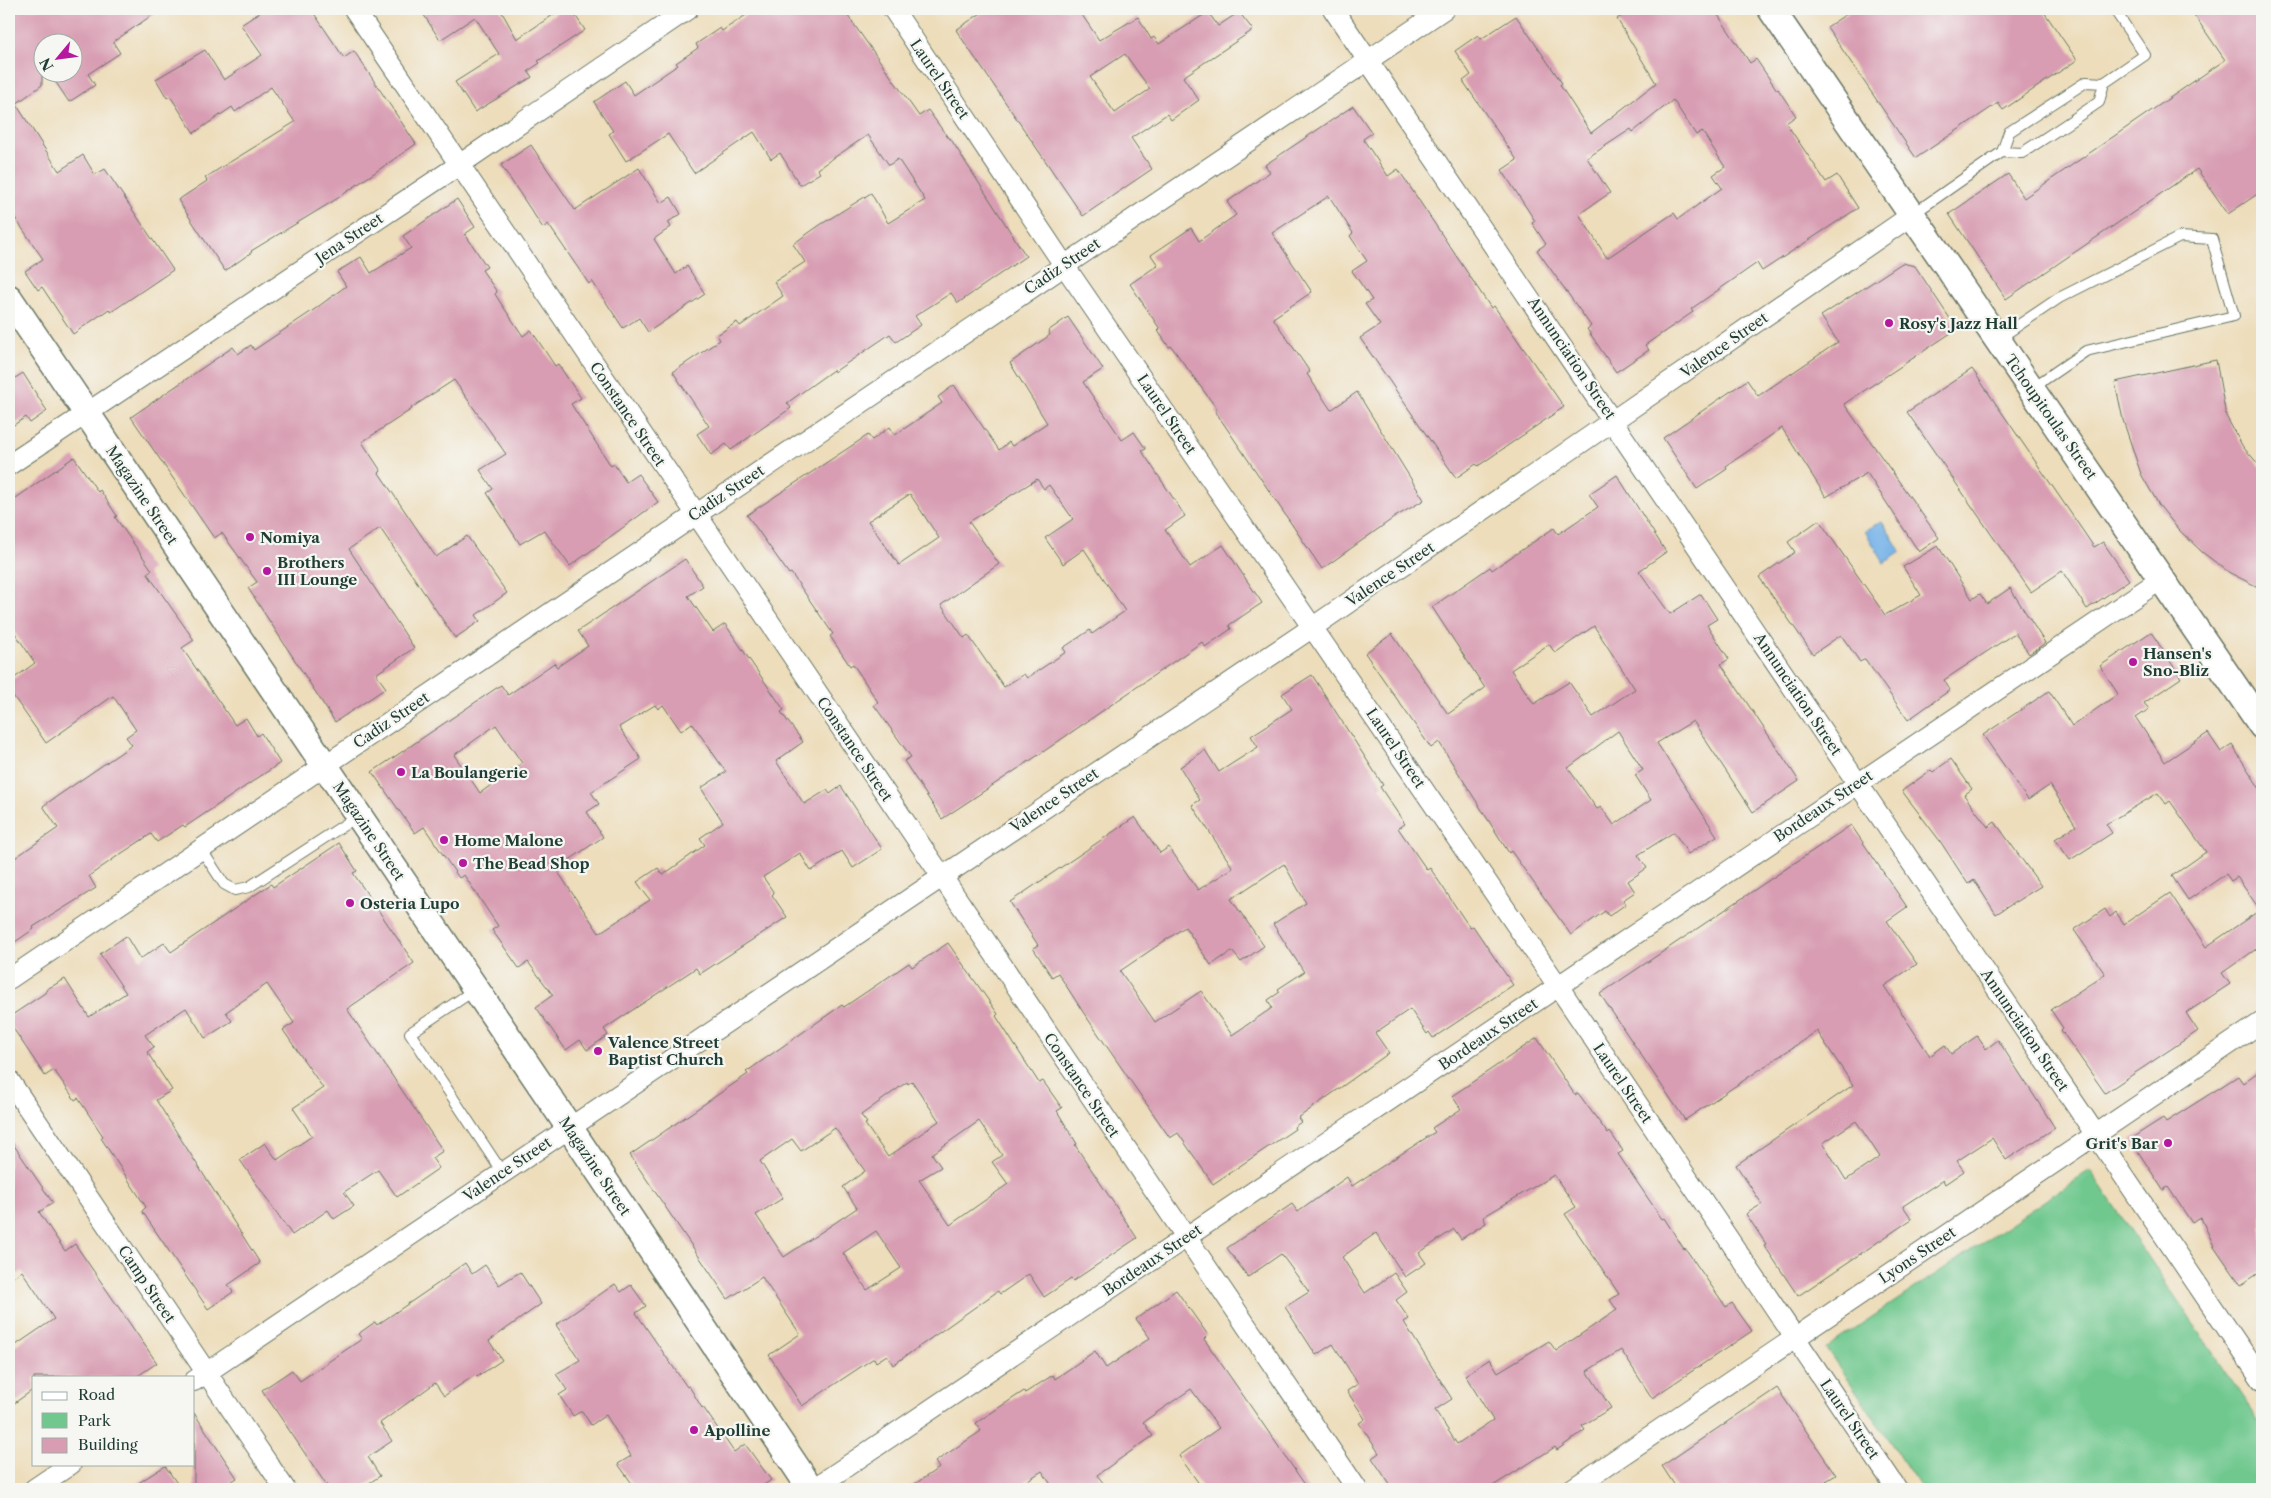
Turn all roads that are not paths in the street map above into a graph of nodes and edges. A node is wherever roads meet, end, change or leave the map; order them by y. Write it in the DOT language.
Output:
graph roads {
  1 [pos="354,9"];
  2 [pos="688,9"];
  3 [pos="893,9"];
  4 [pos="1333,9"];
  5 [pos="1444,9"];
  6 [pos="1771,9"];
  7 [pos="2114,9"];
  8 [pos="1368,60"];
  9 [pos="2104,83"];
  10 [pos="2002,152"];
  11 [pos="459,165"];
  12 [pos="1912,215"];
  13 [pos="1064,265"];
  14 [pos="9,298"];
  15 [pos="1998,340"];
  16 [pos="2031,388"];
  17 [pos="86,413"];
  18 [pos="1614,421"];
  19 [pos="9,465"];
  20 [pos="695,514"];
  21 [pos="2163,578"];
  22 [pos="1313,627"];
  23 [pos="2262,726"];
  24 [pos="324,765"];
  25 [pos="1858,782"];
  26 [pos="359,816"];
  27 [pos="201,849"];
  28 [pos="941,876"];
  29 [pos="9,979"];
  30 [pos="1558,986"];
  31 [pos="476,989"];
  32 [pos="2262,1022"];
  33 [pos="9,1080"];
  34 [pos="569,1127"];
  35 [pos="2095,1135"];
  36 [pos="502,1172"];
  37 [pos="1186,1237"];
  38 [pos="1795,1338"];
  39 [pos="200,1377"];
  40 [pos="2262,1380"];
  41 [pos="68,1466"];
  42 [pos="34,1489"];
  43 [pos="285,1489"];
  44 [pos="812,1489"];
  45 [pos="1357,1489"];
  46 [pos="1572,1489"];
  47 [pos="1897,1489"];
  1 -- 11 [label="street, Constance Street"];
  2 -- 11 [label="street, Jena Street"];
  3 -- 13 [label="street, Laurel Street"];
  4 -- 8 [label="street, Annunciation Street"];
  5 -- 8 [label="street, Cadiz Street"];
  6 -- 12 [label="street, Tchoupitoulas Street"];
  7 -- 9 [label="lane"];
  8 -- 13 [label="street, Cadiz Street"];
  8 -- 18 [label="street, Annunciation Street"];
  9 -- 10 [label="lane"];
  9 -- 10 [label="lane"];
  10 -- 12 [label="lane"];
  11 -- 17 [label="street, Jena Street"];
  11 -- 20 [label="street, Constance Street"];
  12 -- 15 [label="street, Tchoupitoulas Street"];
  12 -- 18 [label="street, Valence Street"];
  13 -- 20 [label="street, Cadiz Street"];
  13 -- 22 [label="street, Laurel Street"];
  14 -- 17 [label="street, Magazine Street"];
  15 -- 16 [label="street, Tchoupitoulas Street"];
  15 -- 16 [label="lane"];
  16 -- 21 [label="street, Tchoupitoulas Street"];
  17 -- 19 [label="street, Jena Street"];
  17 -- 24 [label="street, Magazine Street"];
  18 -- 22 [label="street, Valence Street"];
  18 -- 25 [label="street, Annunciation Street"];
  20 -- 24 [label="street, Cadiz Street"];
  20 -- 28 [label="street, Constance Street"];
  21 -- 23 [label="street, Tchoupitoulas Street"];
  21 -- 25 [label="street, Bordeaux Street"];
  22 -- 28 [label="street, Valence Street"];
  22 -- 30 [label="street, Laurel Street"];
  24 -- 26 [label="street, Magazine Street"];
  24 -- 27 [label="street, Cadiz Street"];
  25 -- 30 [label="street, Bordeaux Street"];
  25 -- 35 [label="street, Annunciation Street"];
  26 -- 27 [label="lane"];
  26 -- 31 [label="street, Magazine Street"];
  27 -- 29 [label="street, Cadiz Street"];
  28 -- 34 [label="street, Valence Street"];
  28 -- 37 [label="street, Constance Street"];
  30 -- 37 [label="street, Bordeaux Street"];
  30 -- 38 [label="street, Laurel Street"];
  31 -- 34 [label="street, Magazine Street"];
  31 -- 36 [label="lane"];
  32 -- 35 [label="street, Lyons Street"];
  33 -- 39 [label="street, Camp Street"];
  34 -- 36 [label="street, Valence Street"];
  34 -- 44 [label="street, Magazine Street"];
  35 -- 38 [label="street, Lyons Street"];
  35 -- 40 [label="street, Annunciation Street"];
  36 -- 39 [label="street, Valence Street"];
  37 -- 44 [label="street, Bordeaux Street"];
  37 -- 45 [label="street, Constance Street"];
  38 -- 46 [label="street, Lyons Street"];
  38 -- 47 [label="street, Laurel Street"];
  39 -- 43 [label="street, Camp Street"];
  41 -- 42 [label="street"];
}
